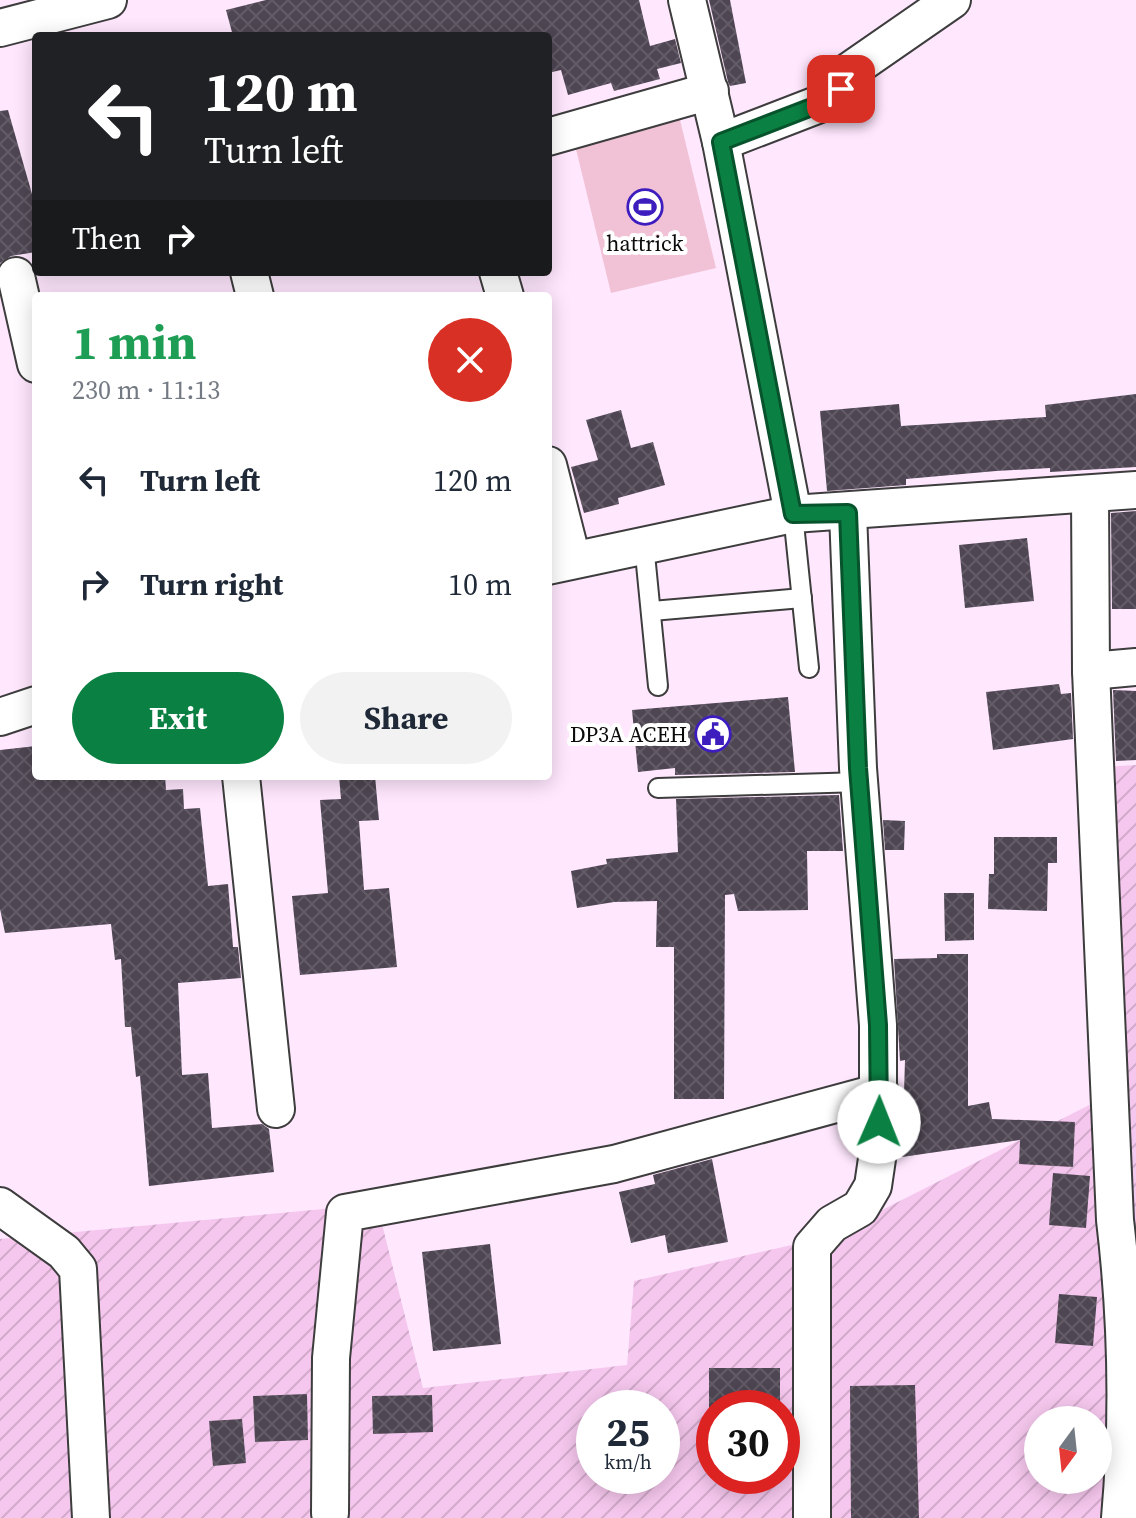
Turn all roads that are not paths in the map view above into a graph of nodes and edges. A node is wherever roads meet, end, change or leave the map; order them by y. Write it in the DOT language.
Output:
graph roads {
  1 [pos="108,0"];
  2 [pos="687,0"];
  3 [pos="952,0"];
  4 [pos="0,28"];
  5 [pos="710,91"];
  6 [pos="552,136"];
  7 [pos="721,142"];
  8 [pos="17,275"];
  9 [pos="32,345"];
  10 [pos="1136,490"];
  11 [pos="1090,494"];
  12 [pos="552,497"];
  13 [pos="848,513"];
  14 [pos="793,514"];
  15 [pos="644,544"];
  16 [pos="560,562"];
  17 [pos="802,598"];
  18 [pos="652,611"];
  19 [pos="1136,667"];
  20 [pos="809,668"];
  21 [pos="1091,671"];
  22 [pos="658,686"];
  23 [pos="32,706"];
  24 [pos="0,717"];
  25 [pos="241,780"];
  26 [pos="861,782"];
  27 [pos="658,788"];
  28 [pos="880,1092"];
  29 [pos="276,1109"];
  30 [pos="0,1206"];
  31 [pos="1126,1502"];
  32 [pos="330,1513"];
  33 [pos="91,1518"];
  34 [pos="812,1518"];
  1 -- 4 [label="street"];
  2 -- 5 [label="street"];
  3 -- 7 [label="street"];
  5 -- 6 [label="street"];
  5 -- 7 [label="street"];
  7 -- 14 [label="street"];
  8 -- 9 [label="street"];
  10 -- 11 [label="street"];
  11 -- 13 [label="street"];
  11 -- 21 [label="street"];
  12 -- 16 [label="street"];
  13 -- 14 [label="street"];
  13 -- 26 [label="street"];
  14 -- 15 [label="street"];
  14 -- 17 [label="lane"];
  15 -- 16 [label="street"];
  15 -- 18 [label="lane"];
  17 -- 18 [label="lane"];
  17 -- 20 [label="lane"];
  18 -- 22 [label="lane"];
  19 -- 21 [label="street"];
  21 -- 31 [label="street"];
  23 -- 24 [label="street"];
  25 -- 29 [label="street"];
  26 -- 27 [label="lane"];
  26 -- 28 [label="street"];
  28 -- 32 [label="street"];
  28 -- 34 [label="street"];
  30 -- 33 [label="street"];
}
